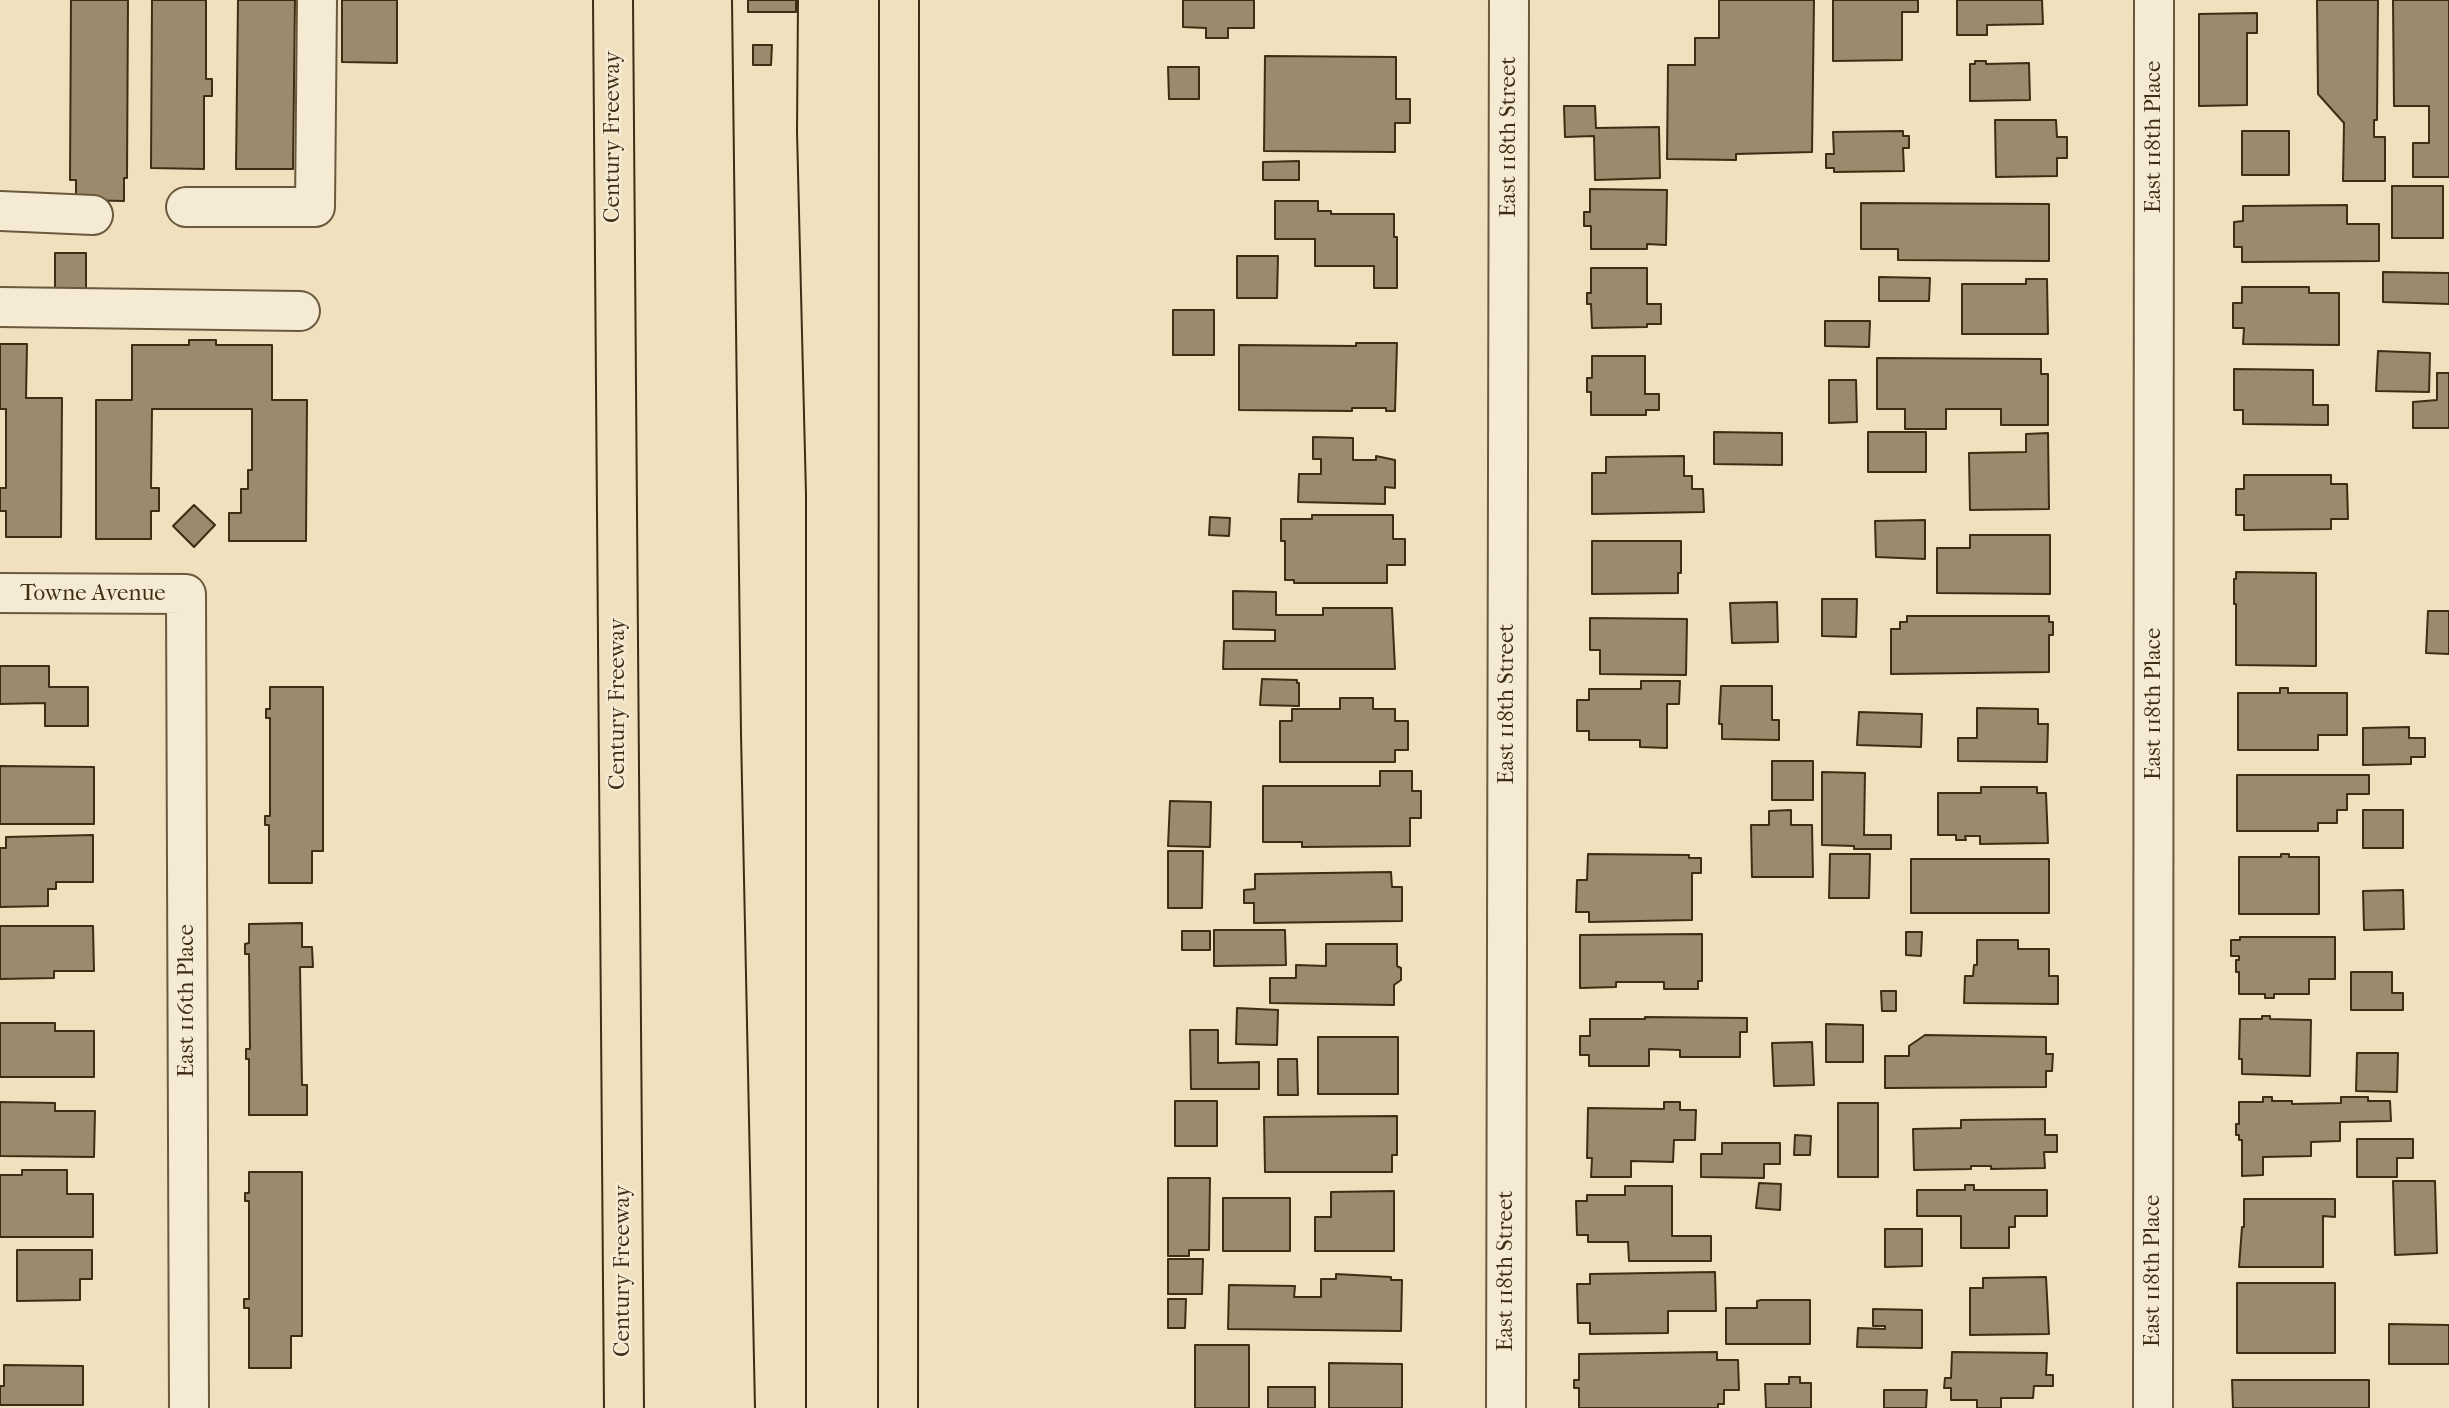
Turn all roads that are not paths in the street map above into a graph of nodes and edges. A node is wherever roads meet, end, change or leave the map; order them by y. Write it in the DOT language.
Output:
graph roads {
  1 [pos="317,0"];
  2 [pos="613,0"];
  3 [pos="899,0"];
  4 [pos="1509,0"];
  5 [pos="2154,0"];
  6 [pos="186,207"];
  7 [pos="0,211"];
  8 [pos="93,215"];
  9 [pos="0,307"];
  10 [pos="300,312"];
  11 [pos="0,593"];
  12 [pos="186,594"];
  13 [pos="188,1408"];
  14 [pos="624,1408"];
  15 [pos="898,1408"];
  16 [pos="1506,1408"];
  17 [pos="2153,1408"];
  1 -- 6 [label="street"];
  2 -- 14 [label="highway, Century Freeway"];
  3 -- 15 [label="highway"];
  4 -- 16 [label="street, East 118th Street"];
  5 -- 17 [label="street, East 118th Place"];
  7 -- 8 [label="street"];
  9 -- 10 [label="street"];
  11 -- 12 [label="street, Towne Avenue"];
  12 -- 13 [label="street, East 116th Place"];
}
